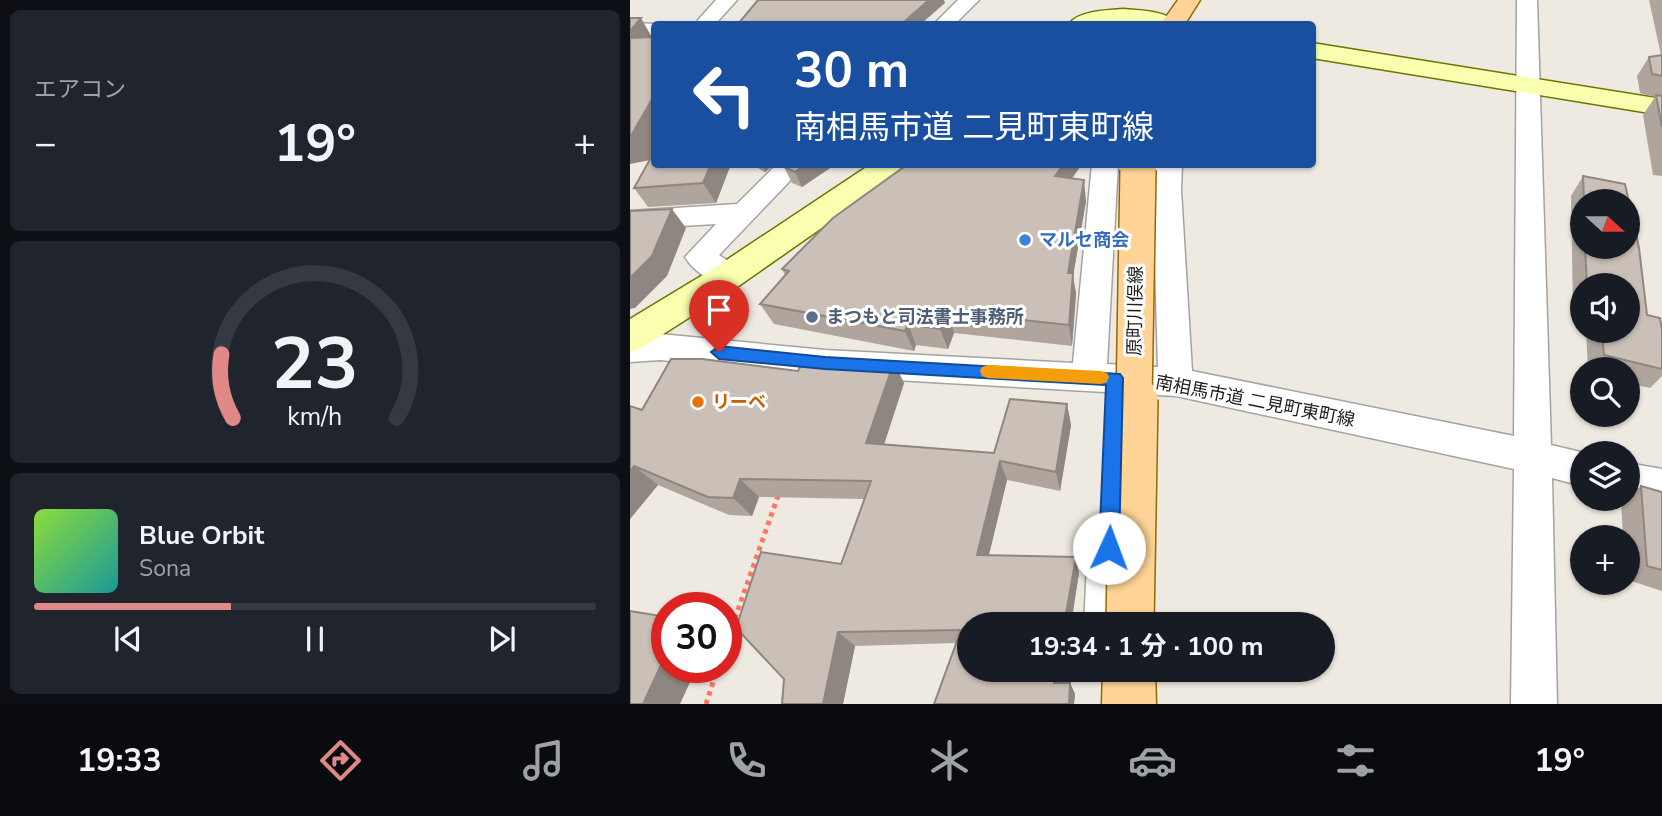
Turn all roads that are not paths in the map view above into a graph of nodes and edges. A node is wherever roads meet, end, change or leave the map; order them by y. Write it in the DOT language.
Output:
graph roads {
  1 [pos="727,0"];
  2 [pos="969,0"];
  3 [pos="1189,0"];
  4 [pos="1527,0"];
  5 [pos="708,21"];
  6 [pos="947,21"];
  7 [pos="1090,21"];
  8 [pos="1156,21"];
  9 [pos="1175,21"];
  10 [pos="630,29"];
  11 [pos="651,30"];
  12 [pos="1316,51"];
  13 [pos="1530,85"];
  14 [pos="1662,107"];
  15 [pos="789,168"];
  16 [pos="886,168"];
  17 [pos="1105,168"];
  18 [pos="1138,168"];
  19 [pos="1169,168"];
  20 [pos="742,213"];
  21 [pos="630,220"];
  22 [pos="728,276"];
  23 [pos="630,337"];
  24 [pos="630,349"];
  25 [pos="1102,377"];
  26 [pos="1164,382"];
  27 [pos="1532,457"];
  28 [pos="1570,466"];
  29 [pos="1640,482"];
  30 [pos="1662,487"];
  31 [pos="1106,612"];
  32 [pos="1130,612"];
  33 [pos="1153,612"];
  34 [pos="1104,682"];
  35 [pos="1129,682"];
  36 [pos="1152,682"];
  37 [pos="1103,704"];
  38 [pos="1129,704"];
  39 [pos="1152,704"];
  40 [pos="1534,704"];
  1 -- 5 [label="street"];
  2 -- 6 [label="street"];
  3 -- 9 [label="main road"];
  4 -- 13 [label="street"];
  7 -- 8 [label="street"];
  10 -- 11 [label="street"];
  12 -- 13 [label="street"];
  13 -- 14 [label="street"];
  13 -- 27 [label="street"];
  15 -- 20 [label="street"];
  16 -- 22 [label="street"];
  17 -- 25 [label="street"];
  18 -- 32 [label="main road, 原町川俣線, bridge"];
  19 -- 26 [label="street"];
  20 -- 21 [label="street"];
  20 -- 22 [label="street"];
  22 -- 23 [label="street"];
  24 -- 25 [label="street, 南相馬市道 二見町東町線"];
  25 -- 26 [label="street, 南相馬市道 二見町東町線"];
  25 -- 31 [label="street"];
  26 -- 27 [label="street, 南相馬市道 二見町東町線"];
  26 -- 33 [label="street"];
  27 -- 28 [label="street, 南相馬市道 二見町東町線"];
  27 -- 40 [label="street"];
  29 -- 30 [label="street"];
  34 -- 37 [label="street"];
  35 -- 38 [label="main road"];
  36 -- 39 [label="street"];
}
